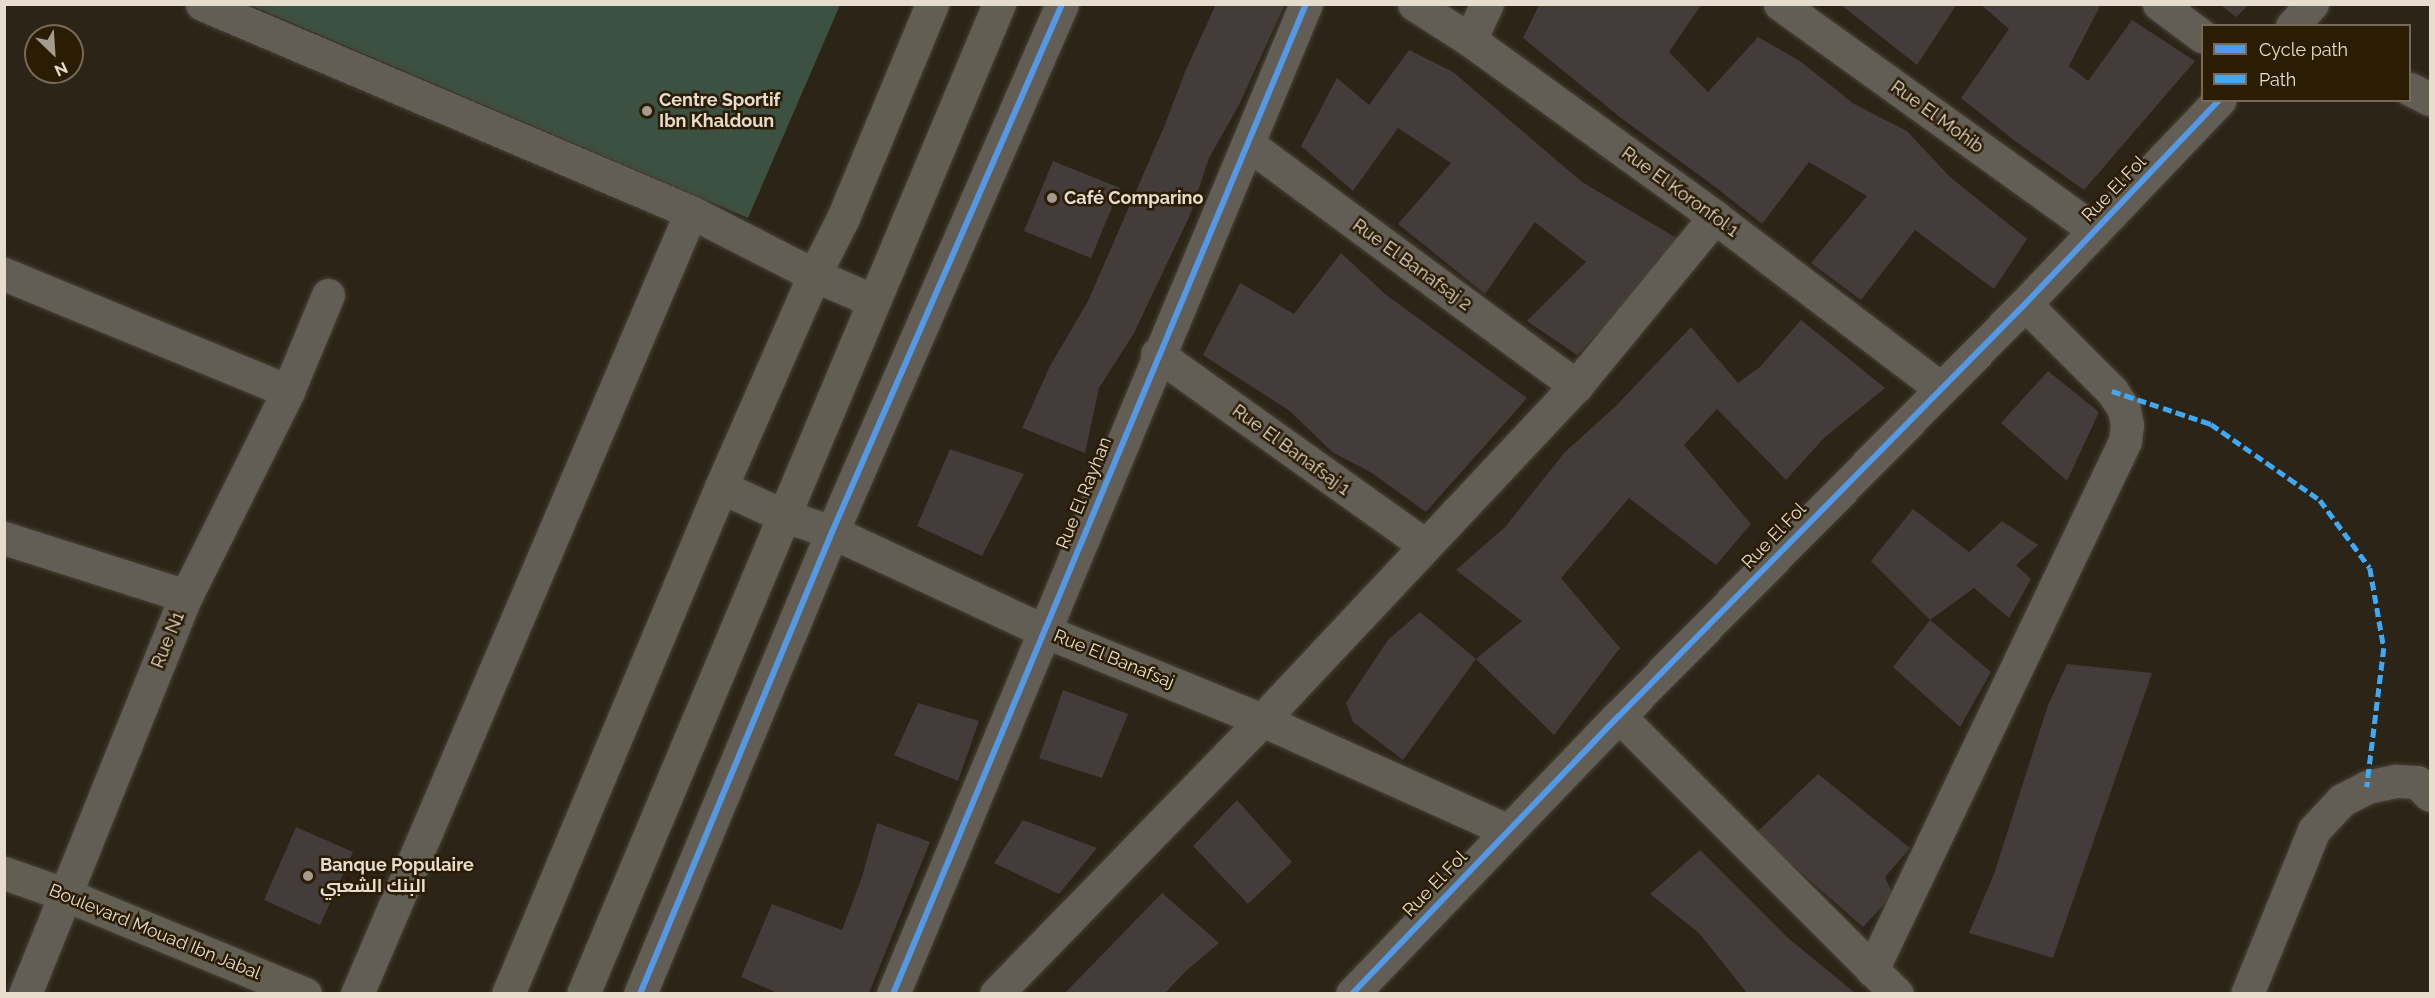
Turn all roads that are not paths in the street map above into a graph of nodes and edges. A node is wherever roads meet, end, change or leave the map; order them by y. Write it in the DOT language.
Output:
graph roads {
  1 [pos="202,4"];
  2 [pos="932,4"];
  3 [pos="999,4"];
  4 [pos="1062,4"];
  5 [pos="1306,4"];
  6 [pos="1414,4"];
  7 [pos="1487,4"];
  8 [pos="1780,4"];
  9 [pos="2159,4"];
  10 [pos="2312,4"];
  11 [pos="2294,24"];
  12 [pos="2201,35"];
  13 [pos="1470,40"];
  14 [pos="2411,90"];
  15 [pos="2430,99"];
  16 [pos="2218,102"];
  17 [pos="1248,144"];
  18 [pos="691,212"];
  19 [pos="1715,217"];
  20 [pos="2095,230"];
  21 [pos="4,274"];
  22 [pos="814,275"];
  23 [pos="328,295"];
  24 [pos="874,301"];
  25 [pos="2025,304"];
  26 [pos="1157,354"];
  27 [pos="1576,386"];
  28 [pos="1940,388"];
  29 [pos="288,391"];
  30 [pos="721,488"];
  31 [pos="782,515"];
  32 [pos="831,532"];
  33 [pos="4,538"];
  34 [pos="1425,546"];
  35 [pos="186,596"];
  36 [pos="1044,631"];
  37 [pos="1619,716"];
  38 [pos="1262,720"];
  39 [pos="2430,795"];
  40 [pos="1507,830"];
  41 [pos="4,873"];
  42 [pos="64,894"];
  43 [pos="1872,970"];
  44 [pos="26,993"];
  45 [pos="305,993"];
  46 [pos="357,993"];
  47 [pos="508,993"];
  48 [pos="583,993"];
  49 [pos="640,993"];
  50 [pos="893,993"];
  51 [pos="996,993"];
  52 [pos="1352,993"];
  53 [pos="1897,993"];
  54 [pos="2247,993"];
  1 -- 18 [label="street"];
  2 -- 22 [label="main road"];
  3 -- 24 [label="main road"];
  4 -- 32 [label="street"];
  5 -- 17 [label="street, Rue El Rayhan"];
  6 -- 13 [label="street, Rue El Koronfol 1"];
  7 -- 13 [label="street"];
  8 -- 20 [label="street, Rue El Mohib"];
  9 -- 12 [label="street"];
  10 -- 11 [label="street"];
  13 -- 19 [label="street, Rue El Koronfol 1"];
  14 -- 15 [label="street"];
  16 -- 20 [label="street, Rue El Fol"];
  17 -- 26 [label="street, Rue El Rayhan"];
  17 -- 27 [label="street, Rue El Banafsaj 2"];
  18 -- 22 [label="street"];
  18 -- 46 [label="street"];
  19 -- 27 [label="street"];
  19 -- 28 [label="street, Rue El Koronfol 1"];
  20 -- 25 [label="street, Rue El Fol"];
  21 -- 29 [label="street"];
  22 -- 24 [label="street"];
  22 -- 30 [label="main road"];
  23 -- 29 [label="street, Rue N1"];
  24 -- 31 [label="main road"];
  25 -- 28 [label="street, Rue El Fol"];
  25 -- 43 [label="street"];
  26 -- 34 [label="street, Rue El Banafsaj 1"];
  26 -- 36 [label="street, Rue El Rayhan"];
  27 -- 34 [label="street"];
  28 -- 37 [label="street, Rue El Fol"];
  29 -- 35 [label="street, Rue N1"];
  30 -- 31 [label="street, Rue El Banafsaj"];
  30 -- 47 [label="main road"];
  31 -- 32 [label="street, Rue El Banafsaj"];
  31 -- 48 [label="main road"];
  32 -- 36 [label="street, Rue El Banafsaj"];
  32 -- 49 [label="street"];
  33 -- 35 [label="street"];
  34 -- 38 [label="street"];
  35 -- 42 [label="street, Rue N1"];
  36 -- 38 [label="street, Rue El Banafsaj"];
  36 -- 50 [label="street, Rue El Rayhan"];
  37 -- 40 [label="street, Rue El Fol"];
  37 -- 43 [label="street"];
  38 -- 40 [label="street, Rue El Banafsaj"];
  38 -- 51 [label="street"];
  39 -- 54 [label="street"];
  40 -- 52 [label="street, Rue El Fol"];
  41 -- 42 [label="main road, Boulevard Mouad Ibn Jabal"];
  42 -- 44 [label="street, Rue N1"];
  42 -- 45 [label="main road, Boulevard Mouad Ibn Jabal"];
  43 -- 53 [label="street"];
}
